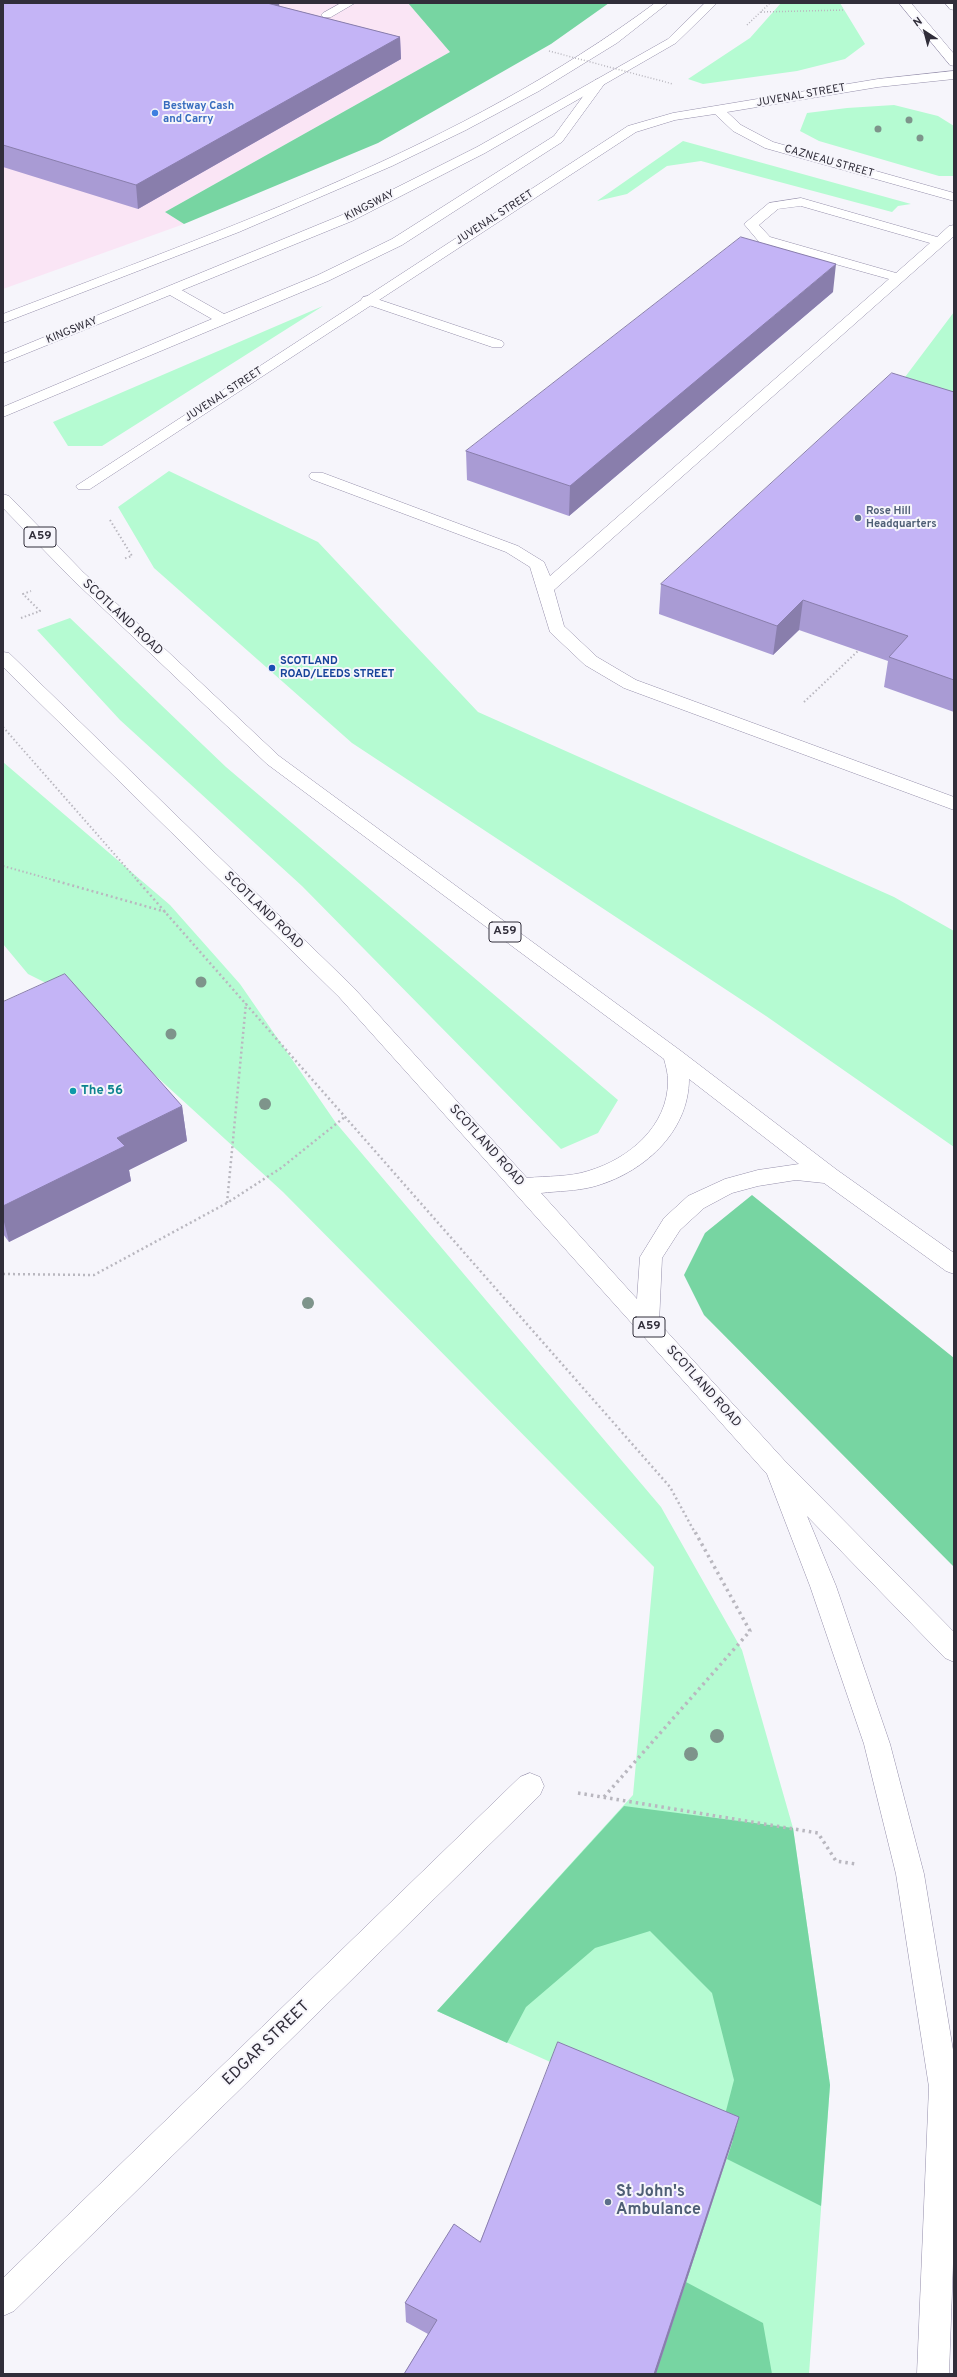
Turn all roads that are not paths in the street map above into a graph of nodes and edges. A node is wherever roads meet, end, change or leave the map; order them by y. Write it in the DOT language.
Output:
graph roads {
  1 [pos="348,3"];
  2 [pos="662,3"];
  3 [pos="710,3"];
  4 [pos="905,3"];
  5 [pos="951,3"];
  6 [pos="954,7"];
  7 [pos="328,15"];
  8 [pos="954,62"];
  9 [pos="954,75"];
  10 [pos="599,82"];
  11 [pos="718,110"];
  12 [pos="953,195"];
  13 [pos="954,230"];
  14 [pos="940,242"];
  15 [pos="899,278"];
  16 [pos="173,290"];
  17 [pos="368,300"];
  18 [pos="3,319"];
  19 [pos="223,320"];
  20 [pos="498,344"];
  21 [pos="3,359"];
  22 [pos="3,412"];
  23 [pos="317,476"];
  24 [pos="84,486"];
  25 [pos="3,499"];
  26 [pos="545,589"];
  27 [pos="3,657"];
  28 [pos="954,804"];
  29 [pos="674,1056"];
  30 [pos="830,1176"];
  31 [pos="523,1188"];
  32 [pos="954,1265"];
  33 [pos="647,1324"];
  34 [pos="775,1466"];
  35 [pos="954,1650"];
  36 [pos="530,1786"];
  37 [pos="3,2300"];
  38 [pos="933,2374"];
  1 -- 7 [label="main road"];
  2 -- 18 [label="main road"];
  3 -- 10 [label="main road, KINGSWAY"];
  4 -- 8 [label="main road"];
  5 -- 6 [label="main road"];
  9 -- 11 [label="main road, JUVENAL STREET"];
  10 -- 16 [label="main road, KINGSWAY"];
  10 -- 19 [label="main road"];
  11 -- 12 [label="main road, CAZNEAU STREET"];
  11 -- 17 [label="main road, JUVENAL STREET"];
  13 -- 14 [label="main road"];
  14 -- 15 [label="main road"];
  14 -- 15 [label="main road"];
  15 -- 26 [label="main road"];
  16 -- 19 [label="main road"];
  16 -- 21 [label="main road, KINGSWAY"];
  17 -- 20 [label="main road"];
  17 -- 24 [label="main road, JUVENAL STREET"];
  19 -- 22 [label="main road"];
  23 -- 26 [label="main road"];
  25 -- 29 [label="main road, SCOTLAND ROAD / A59"];
  26 -- 28 [label="main road"];
  27 -- 31 [label="main road, SCOTLAND ROAD / A59"];
  29 -- 30 [label="main road, SCOTLAND ROAD / A59"];
  29 -- 31 [label="main road"];
  30 -- 32 [label="main road, SCOTLAND ROAD / A59"];
  30 -- 33 [label="main road"];
  31 -- 33 [label="main road, SCOTLAND ROAD / A59"];
  33 -- 34 [label="main road, SCOTLAND ROAD / A59"];
  34 -- 35 [label="main road, SCOTLAND ROAD / A59"];
  34 -- 38 [label="main road"];
  36 -- 37 [label="main road, EDGAR STREET"];
}
